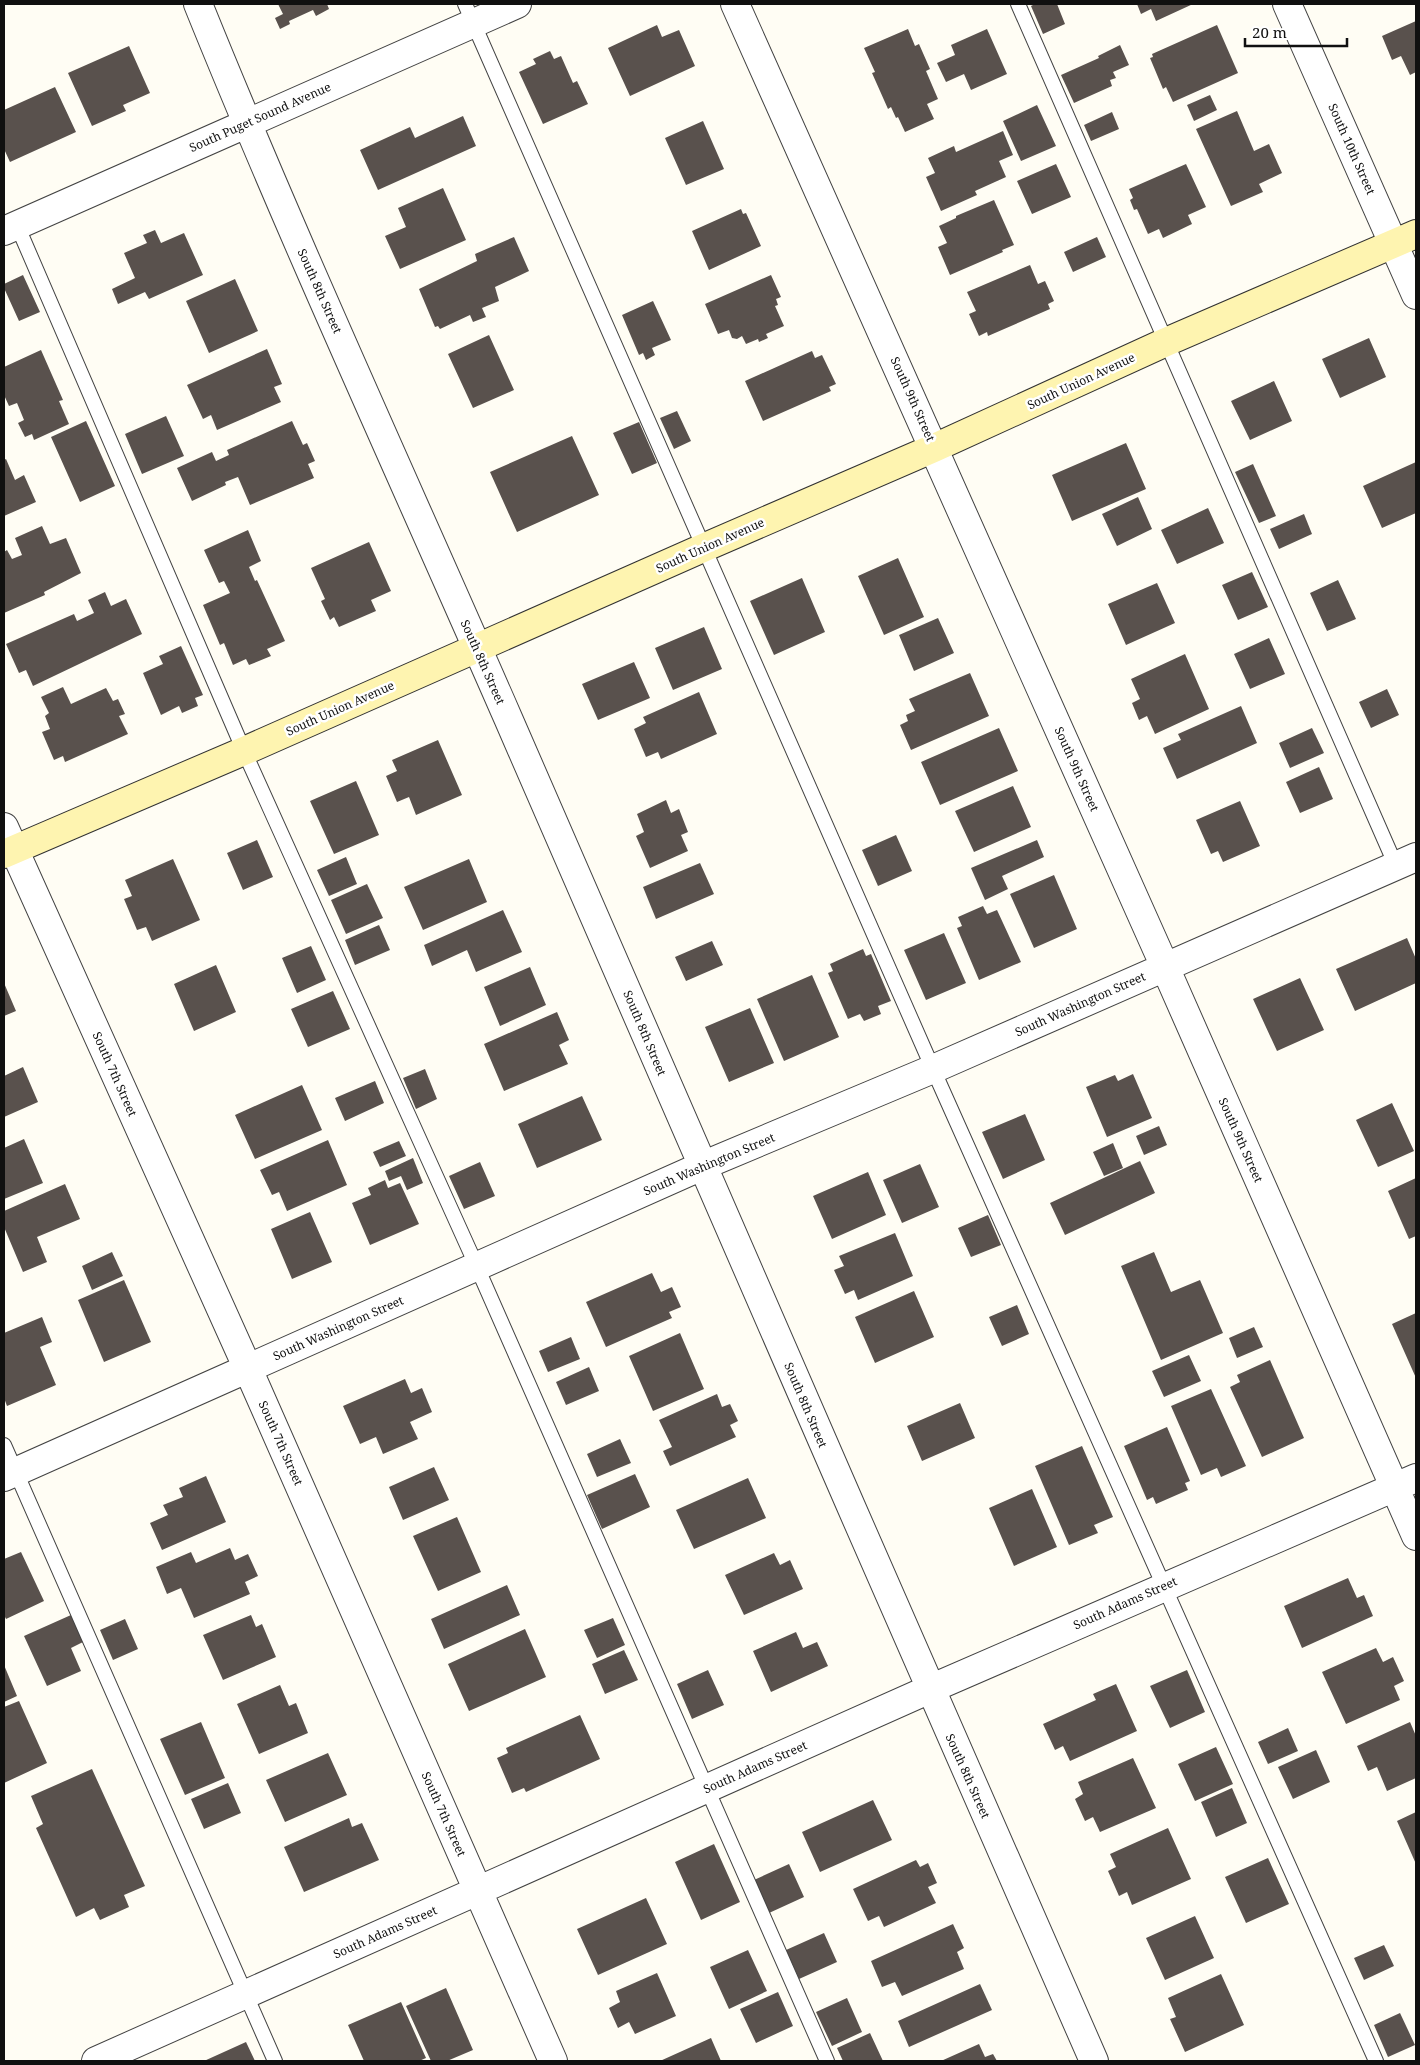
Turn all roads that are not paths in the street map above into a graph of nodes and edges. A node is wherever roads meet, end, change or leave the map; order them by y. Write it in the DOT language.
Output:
graph roads {
  1 [pos="198,4"];
  2 [pos="517,4"];
  3 [pos="735,4"];
  4 [pos="1018,4"];
  5 [pos="1287,4"];
  6 [pos="470,13"];
  7 [pos="246,123"];
  8 [pos="10,228"];
  9 [pos="1405,239"];
  10 [pos="1416,295"];
  11 [pos="1166,342"];
  12 [pos="934,448"];
  13 [pos="703,548"];
  14 [pos="477,648"];
  15 [pos="244,751"];
  16 [pos="7,844"];
  17 [pos="1406,862"];
  18 [pos="1165,967"];
  19 [pos="933,1069"];
  20 [pos="702,1166"];
  21 [pos="477,1266"];
  22 [pos="248,1368"];
  23 [pos="4,1444"];
  24 [pos="10,1475"];
  25 [pos="1406,1482"];
  26 [pos="1416,1536"];
  27 [pos="1165,1586"];
  28 [pos="930,1689"];
  29 [pos="707,1789"];
  30 [pos="478,1891"];
  31 [pos="246,1994"];
  32 [pos="96,2061"];
  33 [pos="275,2061"];
  34 [pos="553,2061"];
  35 [pos="827,2061"];
  36 [pos="1094,2061"];
  37 [pos="1376,2061"];
  1 -- 7 [label="street, South 8th Street"];
  2 -- 6 [label="street, South Puget Sound Avenue"];
  3 -- 12 [label="street, South 9th Street"];
  4 -- 11 [label="lane"];
  5 -- 9 [label="street, South 10th Street"];
  6 -- 7 [label="street, South Puget Sound Avenue"];
  6 -- 13 [label="lane"];
  7 -- 8 [label="street, South Puget Sound Avenue"];
  7 -- 14 [label="street, South 8th Street"];
  8 -- 15 [label="lane"];
  9 -- 10 [label="street, South 10th Street"];
  9 -- 11 [label="main road, South Union Avenue"];
  11 -- 12 [label="main road, South Union Avenue"];
  11 -- 17 [label="lane"];
  12 -- 13 [label="main road, South Union Avenue"];
  12 -- 18 [label="street, South 9th Street"];
  13 -- 14 [label="main road, South Union Avenue"];
  13 -- 19 [label="lane"];
  14 -- 15 [label="main road, South Union Avenue"];
  14 -- 20 [label="street, South 8th Street"];
  15 -- 16 [label="main road, South Union Avenue"];
  15 -- 21 [label="lane"];
  16 -- 22 [label="street, South 7th Street"];
  17 -- 18 [label="street, South Washington Street"];
  18 -- 19 [label="street, South Washington Street"];
  18 -- 25 [label="street, South 9th Street"];
  19 -- 20 [label="street, South Washington Street"];
  19 -- 27 [label="lane"];
  20 -- 21 [label="street, South Washington Street"];
  20 -- 28 [label="street, South 8th Street"];
  21 -- 22 [label="street, South Washington Street"];
  21 -- 29 [label="lane"];
  22 -- 24 [label="street, South Washington Street"];
  22 -- 30 [label="street, South 7th Street"];
  23 -- 24 [label="lane"];
  24 -- 31 [label="lane"];
  25 -- 26 [label="street, South 9th Street"];
  25 -- 27 [label="street, South Adams Street"];
  27 -- 28 [label="street, South Adams Street"];
  27 -- 37 [label="lane"];
  28 -- 29 [label="street, South Adams Street"];
  28 -- 36 [label="street, South 8th Street"];
  29 -- 30 [label="street, South Adams Street"];
  29 -- 35 [label="lane"];
  30 -- 31 [label="street, South Adams Street"];
  30 -- 34 [label="street, South 7th Street"];
  31 -- 32 [label="street, South Adams Street"];
  31 -- 33 [label="lane"];
}
